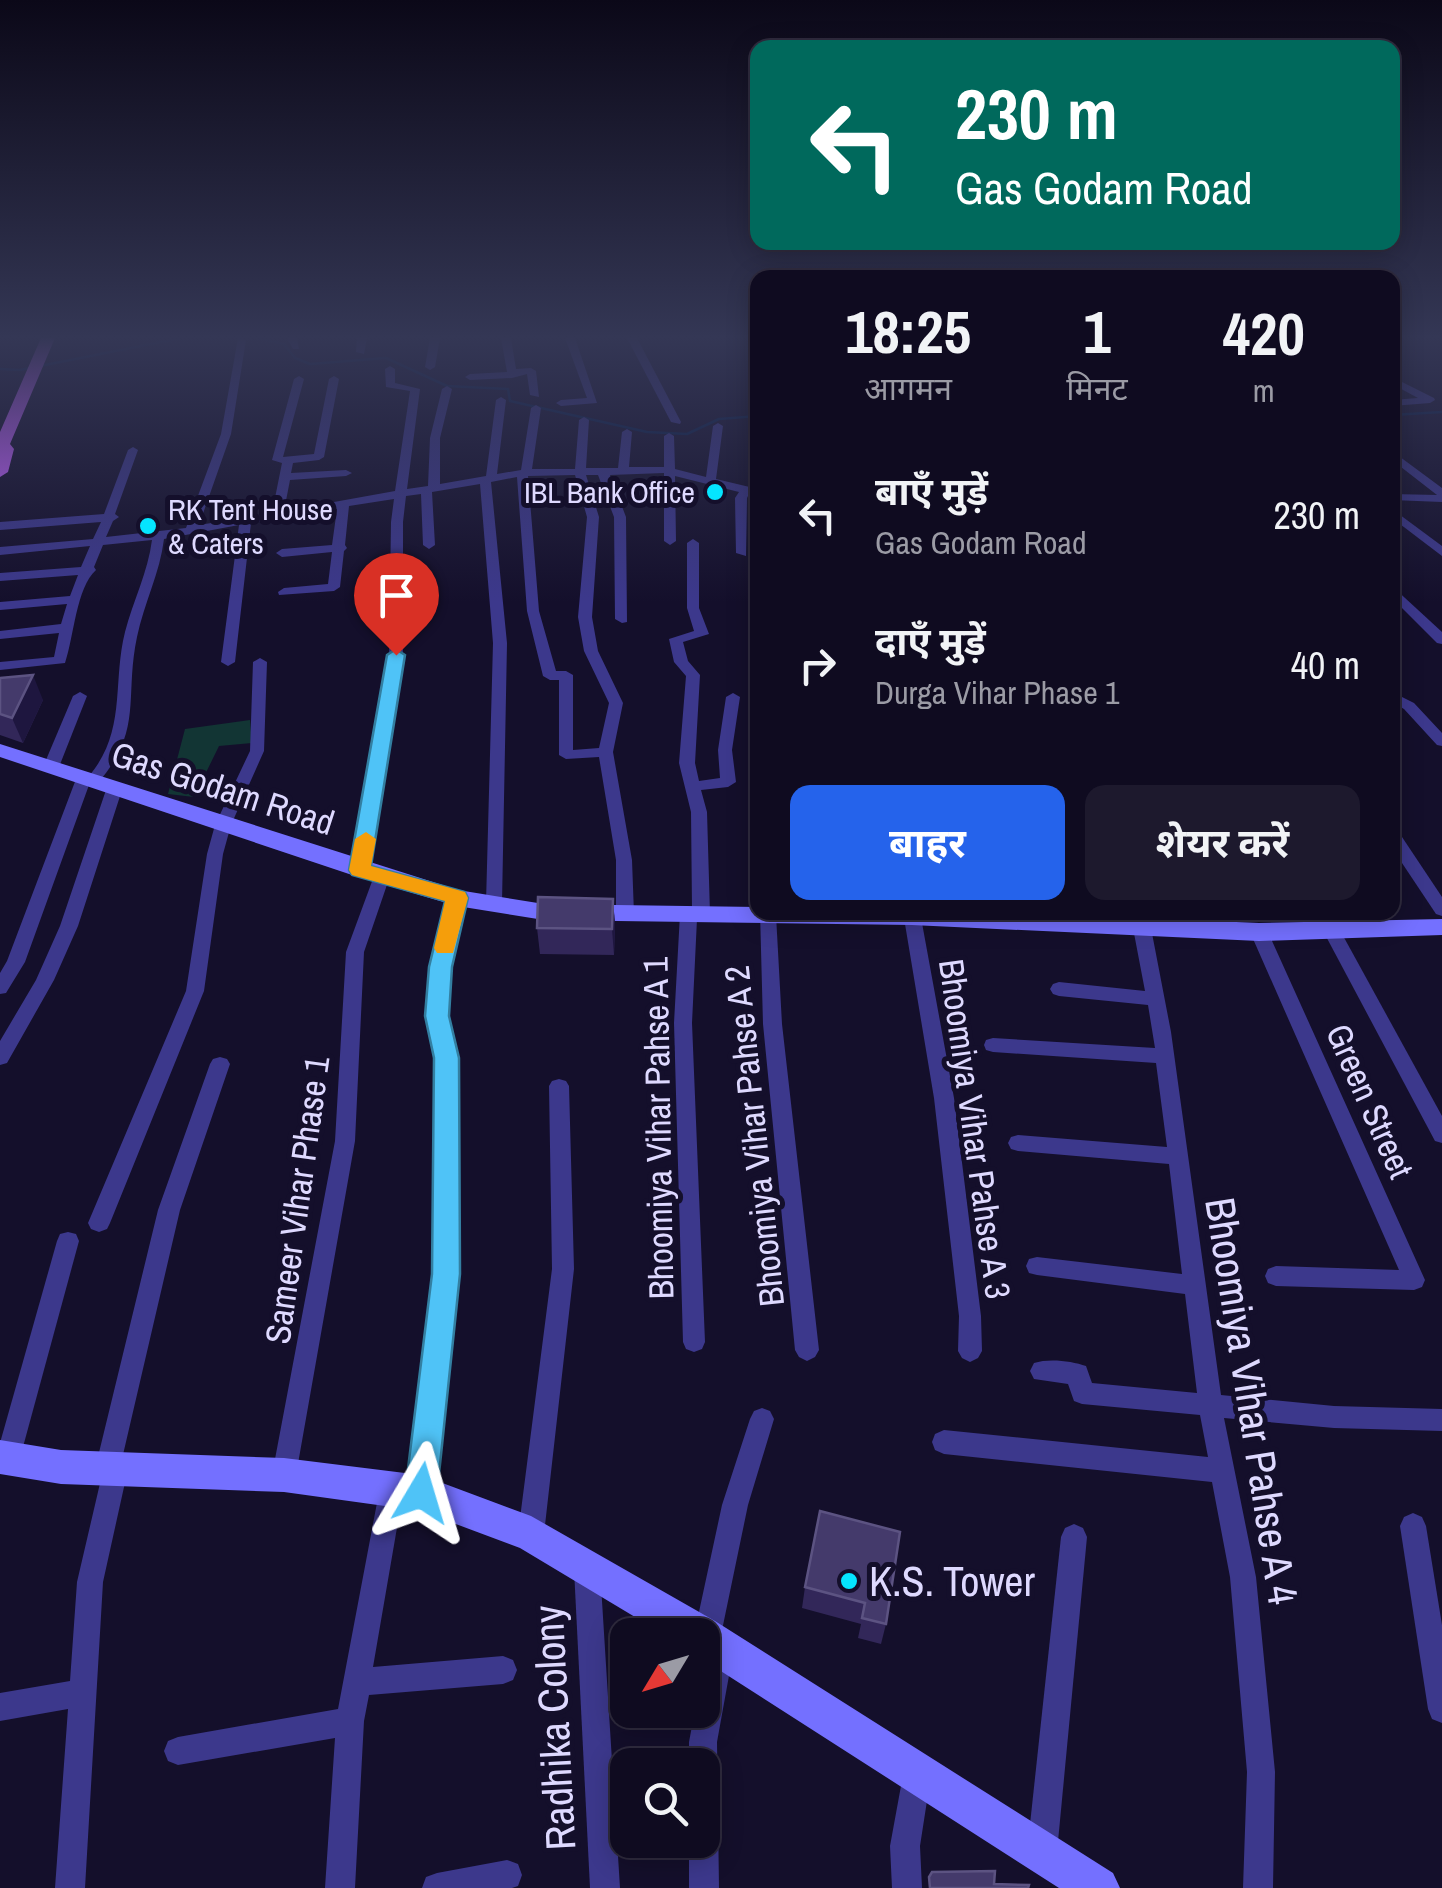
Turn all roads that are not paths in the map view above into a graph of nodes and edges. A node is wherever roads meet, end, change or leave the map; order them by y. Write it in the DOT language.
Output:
graph roads {
  1 [pos="16,426"];
  2 [pos="227,426"];
  3 [pos="287,426"];
  4 [pos="325,426"];
  5 [pos="409,426"];
  6 [pos="438,426"];
  7 [pos="497,426"];
  8 [pos="532,426"];
  9 [pos="584,426"];
  10 [pos="718,426"];
  11 [pos="627,432"];
  12 [pos="668,436"];
  13 [pos="133,450"];
  14 [pos="2,455"];
  15 [pos="288,460"];
  16 [pos="1400,461"];
  17 [pos="666,470"];
  18 [pos="622,471"];
  19 [pos="604,472"];
  20 [pos="346,473"];
  21 [pos="524,473"];
  22 [pos="580,473"];
  23 [pos="285,476"];
  24 [pos="488,479"];
  25 [pos="711,479"];
  26 [pos="430,488"];
  27 [pos="750,491"];
  28 [pos="750,493"];
  29 [pos="400,494"];
  30 [pos="1400,496"];
  31 [pos="1442,497"];
  32 [pos="342,504"];
  33 [pos="278,515"];
  34 [pos="113,516"];
  35 [pos="1400,518"];
  36 [pos="246,520"];
  37 [pos="0,526"];
  38 [pos="192,530"];
  39 [pos="158,536"];
  40 [pos="670,541"];
  41 [pos="97,542"];
  42 [pos="693,543"];
  43 [pos="429,545"];
  44 [pos="341,548"];
  45 [pos="0,551"];
  46 [pos="742,552"];
  47 [pos="1442,552"];
  48 [pos="282,553"];
  49 [pos="90,570"];
  50 [pos="0,578"];
  51 [pos="284,592"];
  52 [pos="1400,598"];
  53 [pos="76,599"];
  54 [pos="0,606"];
  55 [pos="622,620"];
  56 [pos="64,628"];
  57 [pos="0,636"];
  58 [pos="1442,640"];
  59 [pos="228,662"];
  60 [pos="260,662"];
  61 [pos="0,666"];
  62 [pos="80,696"];
  63 [pos="733,697"];
  64 [pos="1400,701"];
  65 [pos="1442,742"];
  66 [pos="0,750"];
  67 [pos="606,752"];
  68 [pos="51,766"];
  69 [pos="97,783"];
  70 [pos="692,786"];
  71 [pos="223,825"];
  72 [pos="1400,847"];
  73 [pos="371,873"];
  74 [pos="457,898"];
  75 [pos="494,903"];
  76 [pos="1442,910"];
  77 [pos="626,914"];
  78 [pos="695,914"];
  79 [pos="750,915"];
  80 [pos="767,920"];
  81 [pos="912,920"];
  82 [pos="1077,920"];
  83 [pos="1326,921"];
  84 [pos="1442,927"];
  85 [pos="1142,928"];
  86 [pos="1259,932"];
  87 [pos="0,988"];
  88 [pos="1059,989"];
  89 [pos="1156,998"];
  90 [pos="993,1045"];
  91 [pos="1164,1056"];
  92 [pos="0,1058"];
  93 [pos="220,1064"];
  94 [pos="559,1086"];
  95 [pos="1442,1135"];
  96 [pos="1018,1143"];
  97 [pos="1174,1156"];
  98 [pos="98,1224"];
  99 [pos="68,1241"];
  100 [pos="1037,1266"];
  101 [pos="1276,1276"];
  102 [pos="1192,1285"];
  103 [pos="694,1342"];
  104 [pos="807,1350"];
  105 [pos="970,1351"];
  106 [pos="1042,1371"];
  107 [pos="1210,1405"];
  108 [pos="762,1418"];
  109 [pos="1442,1420"];
  110 [pos="944,1442"];
  111 [pos="4,1457"];
  112 [pos="111,1469"];
  113 [pos="1223,1471"];
  114 [pos="284,1476"];
  115 [pos="406,1490"];
  116 [pos="1413,1526"];
  117 [pos="531,1534"];
  118 [pos="1074,1537"];
  119 [pos="587,1564"];
  120 [pos="673,1618"];
  121 [pos="713,1618"];
  122 [pos="720,1647"];
  123 [pos="503,1670"];
  124 [pos="357,1682"];
  125 [pos="80,1693"];
  126 [pos="0,1708"];
  127 [pos="1442,1709"];
  128 [pos="350,1721"];
  129 [pos="704,1728"];
  130 [pos="178,1751"];
  131 [pos="918,1770"];
  132 [pos="1042,1852"];
  133 [pos="507,1875"];
  134 [pos="70,1888"];
  135 [pos="340,1888"];
  136 [pos="437,1888"];
  137 [pos="605,1888"];
  138 [pos="704,1888"];
  139 [pos="907,1888"];
  140 [pos="1098,1888"];
  141 [pos="1258,1888"];
  1 -- 14 [label="main road"];
  2 -- 38 [label="street"];
  3 -- 15 [label="street"];
  4 -- 15 [label="street"];
  5 -- 29 [label="street, Sameer Vihar Phase 1"];
  6 -- 26 [label="street"];
  7 -- 24 [label="street"];
  8 -- 21 [label="street"];
  9 -- 22 [label="street"];
  10 -- 25 [label="street"];
  11 -- 18 [label="street"];
  12 -- 17 [label="street"];
  13 -- 34 [label="street"];
  15 -- 23 [label="street"];
  16 -- 31 [label="street"];
  17 -- 18 [label="street"];
  17 -- 25 [label="street"];
  17 -- 40 [label="street"];
  18 -- 19 [label="street"];
  19 -- 22 [label="street"];
  19 -- 55 [label="street"];
  20 -- 23 [label="street"];
  21 -- 22 [label="street"];
  21 -- 24 [label="street"];
  21 -- 67 [label="street"];
  22 -- 67 [label="street"];
  23 -- 33 [label="street"];
  24 -- 26 [label="street"];
  24 -- 75 [label="street"];
  25 -- 27 [label="street"];
  26 -- 29 [label="street"];
  26 -- 43 [label="street"];
  28 -- 46 [label="street"];
  29 -- 32 [label="street"];
  29 -- 73 [label="street, Sameer Vihar Phase 1"];
  30 -- 31 [label="street"];
  32 -- 33 [label="street"];
  32 -- 44 [label="street"];
  33 -- 36 [label="street"];
  34 -- 37 [label="street"];
  34 -- 41 [label="street"];
  35 -- 47 [label="street"];
  36 -- 38 [label="street"];
  36 -- 59 [label="street"];
  38 -- 39 [label="street"];
  39 -- 41 [label="street"];
  39 -- 69 [label="street"];
  41 -- 45 [label="street"];
  41 -- 49 [label="street"];
  42 -- 70 [label="street, Bhoomiya Vihar Pahse A 1"];
  44 -- 48 [label="street"];
  44 -- 51 [label="street"];
  49 -- 50 [label="street"];
  49 -- 53 [label="street"];
  52 -- 58 [label="street"];
  53 -- 54 [label="street"];
  53 -- 56 [label="street"];
  56 -- 57 [label="street"];
  56 -- 61 [label="street"];
  60 -- 71 [label="street"];
  62 -- 68 [label="street"];
  63 -- 70 [label="street"];
  64 -- 65 [label="street"];
  66 -- 68 [label="main road, Gas Godam Road"];
  67 -- 77 [label="street"];
  68 -- 69 [label="main road, Gas Godam Road"];
  69 -- 71 [label="main road, Gas Godam Road"];
  69 -- 87 [label="street"];
  69 -- 92 [label="street"];
  70 -- 78 [label="street, Bhoomiya Vihar Pahse A 1"];
  71 -- 73 [label="main road, Gas Godam Road"];
  71 -- 98 [label="street"];
  72 -- 76 [label="street"];
  73 -- 74 [label="main road, Gas Godam Road"];
  73 -- 114 [label="street, Sameer Vihar Phase 1"];
  74 -- 75 [label="main road, Gas Godam Road"];
  74 -- 115 [label="street"];
  75 -- 77 [label="main road, Gas Godam Road"];
  77 -- 78 [label="main road, Gas Godam Road"];
  78 -- 79 [label="main road, Gas Godam Road"];
  78 -- 103 [label="street, Bhoomiya Vihar Pahse A 1"];
  80 -- 104 [label="street, Bhoomiya Vihar Pahse A 2"];
  81 -- 105 [label="street, Bhoomiya Vihar Pahse A 3"];
  82 -- 85 [label="main road, Gas Godam Road"];
  83 -- 84 [label="main road, Gas Godam Road"];
  83 -- 86 [label="main road, Gas Godam Road"];
  83 -- 95 [label="street"];
  85 -- 86 [label="main road, Gas Godam Road"];
  85 -- 89 [label="street, Bhoomiya Vihar Pahse A 4"];
  86 -- 101 [label="street, Green Street"];
  88 -- 89 [label="street"];
  89 -- 91 [label="street, Bhoomiya Vihar Pahse A 4"];
  90 -- 91 [label="street"];
  91 -- 97 [label="street, Bhoomiya Vihar Pahse A 4"];
  93 -- 112 [label="street"];
  94 -- 117 [label="street"];
  96 -- 97 [label="street"];
  97 -- 102 [label="street, Bhoomiya Vihar Pahse A 4"];
  99 -- 111 [label="street"];
  100 -- 102 [label="street"];
  102 -- 107 [label="street, Bhoomiya Vihar Pahse A 4"];
  106 -- 107 [label="street"];
  107 -- 109 [label="street"];
  107 -- 113 [label="street, Bhoomiya Vihar Pahse A 4"];
  108 -- 121 [label="street"];
  110 -- 113 [label="street"];
  111 -- 112 [label="main road"];
  112 -- 114 [label="main road"];
  112 -- 125 [label="street"];
  113 -- 141 [label="street, Bhoomiya Vihar Pahse A 4"];
  114 -- 115 [label="main road"];
  115 -- 117 [label="main road"];
  115 -- 124 [label="street"];
  116 -- 127 [label="street"];
  117 -- 119 [label="main road"];
  118 -- 132 [label="street"];
  119 -- 120 [label="main road"];
  119 -- 137 [label="street, Radhika Colony"];
  122 -- 131 [label="main road"];
  123 -- 124 [label="street"];
  124 -- 128 [label="street"];
  125 -- 126 [label="street"];
  125 -- 134 [label="street"];
  128 -- 130 [label="street"];
  128 -- 135 [label="street"];
  129 -- 138 [label="street"];
  131 -- 132 [label="main road"];
  131 -- 139 [label="street"];
  132 -- 140 [label="main road"];
  133 -- 136 [label="street"];
}
